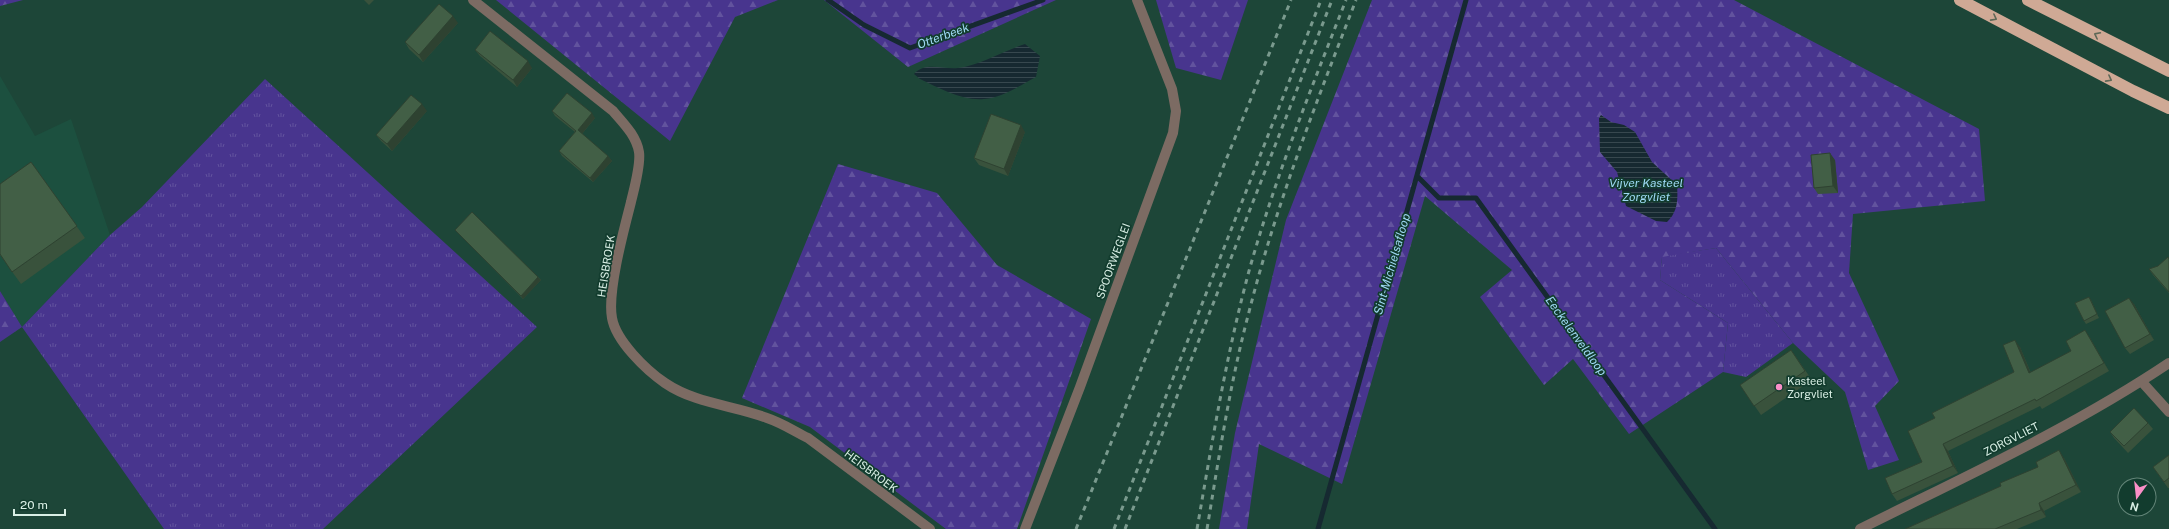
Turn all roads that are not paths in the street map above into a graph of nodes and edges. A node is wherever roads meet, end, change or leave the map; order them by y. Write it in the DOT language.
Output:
graph roads {
  1 [pos="473,0"];
  2 [pos="1137,0"];
  3 [pos="1960,0"];
  4 [pos="2028,0"];
  5 [pos="2169,71"];
  6 [pos="2169,108"];
  7 [pos="2169,364"];
  8 [pos="2142,382"];
  9 [pos="2169,412"];
  10 [pos="930,529"];
  11 [pos="1025,529"];
  12 [pos="1860,529"];
  1 -- 10 [label="street, HEISBROEK"];
  2 -- 11 [label="street, SPOORWEGLEI"];
  3 -- 6 [label="highway, one-way"];
  5 -- 4 [label="highway, one-way"];
  7 -- 8 [label="street, ZORGVLIET"];
  8 -- 9 [label="street"];
  8 -- 12 [label="street, ZORGVLIET"];
}
